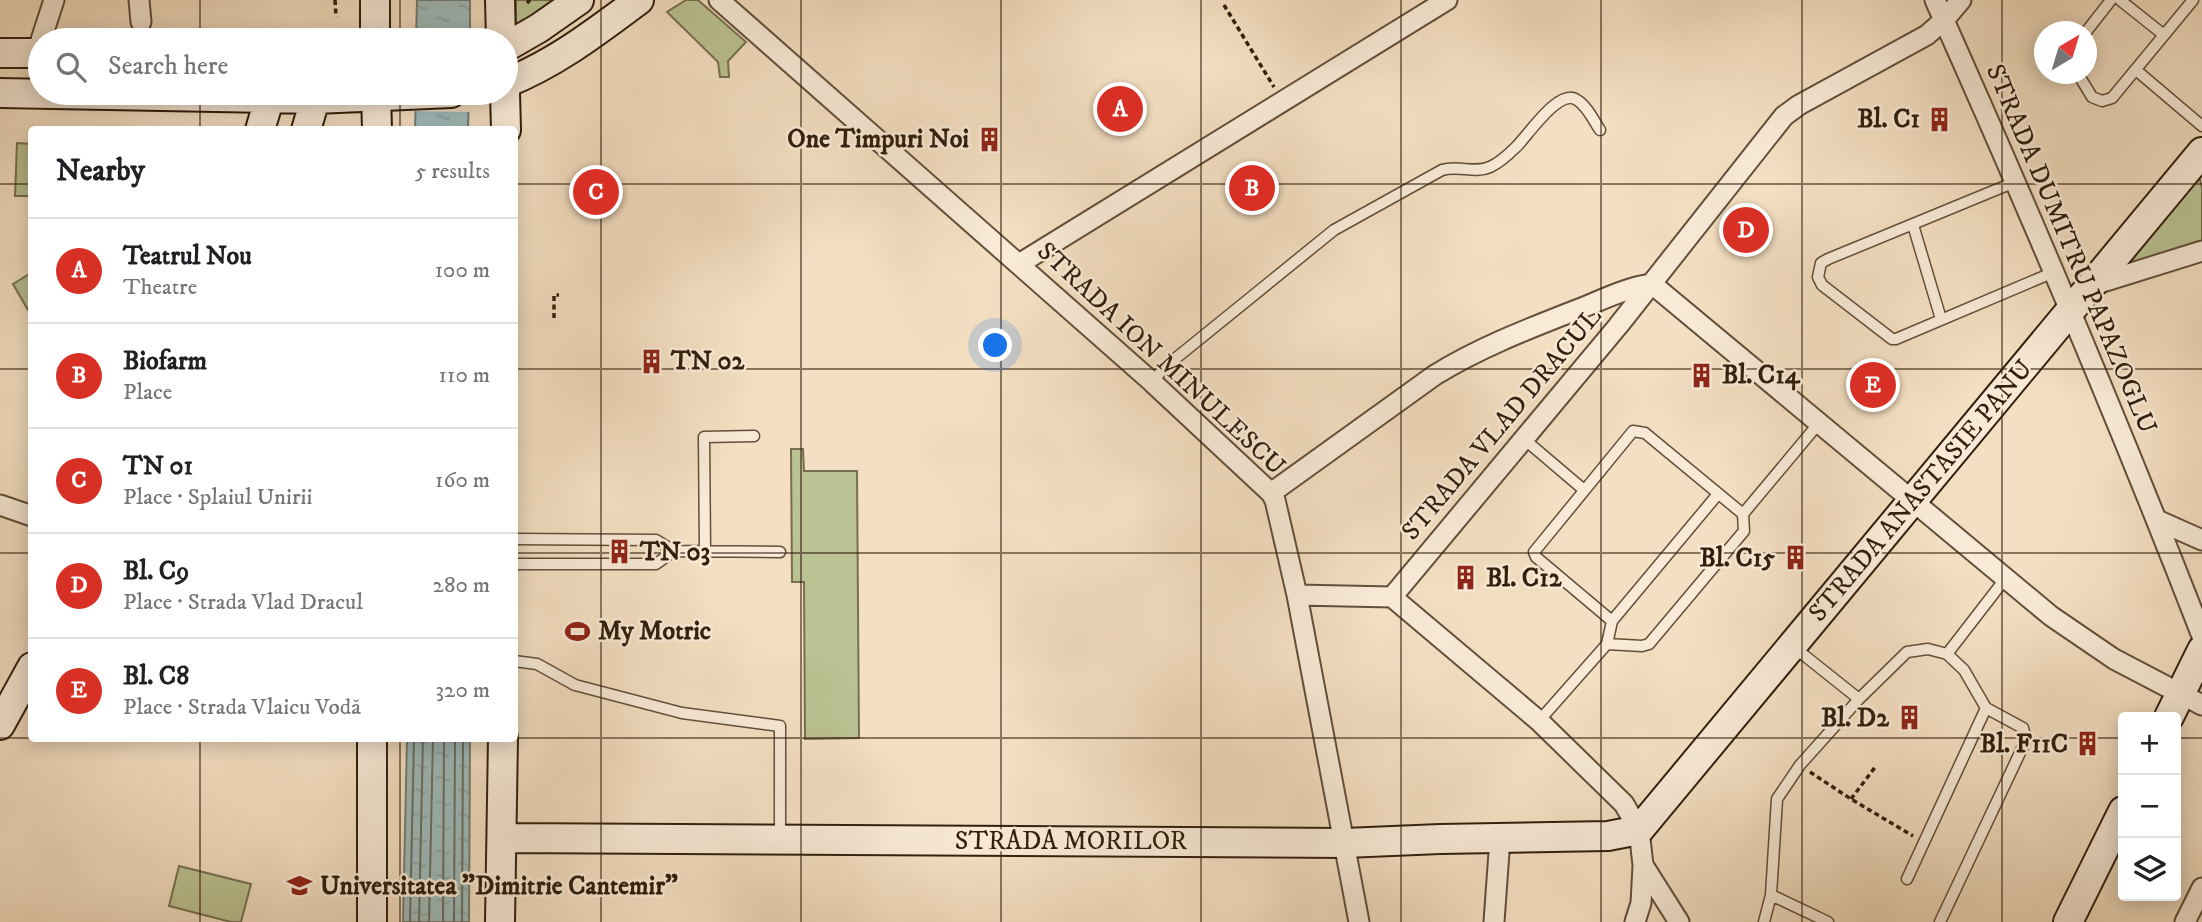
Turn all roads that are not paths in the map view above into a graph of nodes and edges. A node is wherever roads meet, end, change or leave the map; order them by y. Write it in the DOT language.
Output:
graph roads {
  1 [pos="54,0"];
  2 [pos="139,0"];
  3 [pos="375,0"];
  4 [pos="579,0"];
  5 [pos="639,0"];
  6 [pos="719,0"];
  7 [pos="1447,0"];
  8 [pos="1936,0"];
  9 [pos="1961,0"];
  10 [pos="2111,0"];
  11 [pos="2120,0"];
  12 [pos="2193,0"];
  13 [pos="519,1"];
  14 [pos="1944,20"];
  15 [pos="2095,21"];
  16 [pos="141,22"];
  17 [pos="45,28"];
  18 [pos="375,28"];
  19 [pos="506,28"];
  20 [pos="2164,36"];
  21 [pos="518,40"];
  22 [pos="28,49"];
  23 [pos="0,53"];
  24 [pos="2136,70"];
  25 [pos="518,78"];
  26 [pos="2084,84"];
  27 [pos="0,93"];
  28 [pos="28,93"];
  29 [pos="268,105"];
  30 [pos="313,105"];
  31 [pos="376,105"];
  32 [pos="505,105"];
  33 [pos="261,126"];
  34 [pos="307,126"];
  35 [pos="377,126"];
  36 [pos="506,126"];
  37 [pos="2202,126"];
  38 [pos="1600,130"];
  39 [pos="2202,152"];
  40 [pos="2015,182"];
  41 [pos="1913,225"];
  42 [pos="2202,251"];
  43 [pos="1019,264"];
  44 [pos="2054,272"];
  45 [pos="1652,284"];
  46 [pos="2091,285"];
  47 [pos="2071,310"];
  48 [pos="1941,319"];
  49 [pos="1152,382"];
  50 [pos="1819,424"];
  51 [pos="754,436"];
  52 [pos="1524,439"];
  53 [pos="1584,490"];
  54 [pos="1271,493"];
  55 [pos="1718,494"];
  56 [pos="1912,501"];
  57 [pos="0,505"];
  58 [pos="1743,514"];
  59 [pos="28,515"];
  60 [pos="2157,520"];
  61 [pos="518,539"];
  62 [pos="2202,540"];
  63 [pos="674,551"];
  64 [pos="705,552"];
  65 [pos="780,552"];
  66 [pos="518,564"];
  67 [pos="2005,579"];
  68 [pos="1297,595"];
  69 [pos="1392,597"];
  70 [pos="1612,621"];
  71 [pos="2202,636"];
  72 [pos="1607,644"];
  73 [pos="1792,646"];
  74 [pos="2202,650"];
  75 [pos="1947,654"];
  76 [pos="518,662"];
  77 [pos="28,674"];
  78 [pos="1859,699"];
  79 [pos="2184,706"];
  80 [pos="1986,708"];
  81 [pos="1539,721"];
  82 [pos="0,725"];
  83 [pos="372,742"];
  84 [pos="503,742"];
  85 [pos="2118,822"];
  86 [pos="1639,830"];
  87 [pos="502,838"];
  88 [pos="1500,838"];
  89 [pos="780,839"];
  90 [pos="1345,843"];
  91 [pos="1643,864"];
  92 [pos="1907,879"];
  93 [pos="2202,888"];
  94 [pos="1772,895"];
  95 [pos="2074,920"];
  96 [pos="372,922"];
  97 [pos="500,922"];
  98 [pos="1359,922"];
  99 [pos="1493,922"];
  100 [pos="1635,922"];
  101 [pos="1679,922"];
  102 [pos="1764,922"];
  103 [pos="1828,922"];
  104 [pos="1940,922"];
  105 [pos="2185,922"];
  1 -- 17 [label="street"];
  2 -- 16 [label="street"];
  3 -- 18 [label="street"];
  4 -- 21 [label="street"];
  5 -- 25 [label="street"];
  6 -- 43 [label="street, STRADA ION MINULESCU"];
  7 -- 43 [label="street"];
  8 -- 14 [label="street, STRADA DUMITRU PAPAZOGLU"];
  9 -- 14 [label="street, STRADA VLAD DRACUL"];
  10 -- 15 [label="lane"];
  11 -- 20 [label="lane"];
  12 -- 20 [label="lane"];
  13 -- 19 [label="street"];
  14 -- 40 [label="street, STRADA DUMITRU PAPAZOGLU"];
  14 -- 45 [label="street, STRADA VLAD DRACUL"];
  20 -- 24 [label="lane"];
  22 -- 23 [label="street"];
  24 -- 26 [label="lane"];
  24 -- 37 [label="lane"];
  27 -- 28 [label="street"];
  29 -- 33 [label="street"];
  30 -- 34 [label="street"];
  31 -- 35 [label="street"];
  32 -- 36 [label="street"];
  38 -- 49 [label="lane"];
  39 -- 46 [label="street, STRADA ANASTASIE PANU"];
  40 -- 41 [label="lane"];
  40 -- 44 [label="street, STRADA DUMITRU PAPAZOGLU"];
  41 -- 48 [label="lane"];
  41 -- 48 [label="lane"];
  42 -- 46 [label="street"];
  43 -- 49 [label="street, STRADA ION MINULESCU"];
  44 -- 47 [label="street, STRADA DUMITRU PAPAZOGLU"];
  44 -- 48 [label="lane"];
  45 -- 50 [label="street"];
  45 -- 52 [label="street, STRADA VLAD DRACUL"];
  45 -- 54 [label="street, STRADA VLAD DRACUL"];
  46 -- 47 [label="street, STRADA ANASTASIE PANU"];
  47 -- 56 [label="street, STRADA ANASTASIE PANU"];
  47 -- 60 [label="street, STRADA DUMITRU PAPAZOGLU"];
  49 -- 54 [label="street, STRADA ION MINULESCU"];
  50 -- 56 [label="street"];
  50 -- 58 [label="lane"];
  51 -- 64 [label="lane"];
  52 -- 53 [label="lane"];
  52 -- 69 [label="street, STRADA VLAD DRACUL"];
  53 -- 55 [label="lane"];
  53 -- 70 [label="lane"];
  54 -- 68 [label="street, STRADA ION MINULESCU"];
  55 -- 58 [label="lane"];
  55 -- 70 [label="lane"];
  56 -- 67 [label="street"];
  56 -- 73 [label="street, STRADA ANASTASIE PANU"];
  57 -- 59 [label="street"];
  58 -- 72 [label="lane"];
  60 -- 62 [label="street"];
  60 -- 71 [label="street, STRADA DUMITRU PAPAZOGLU"];
  61 -- 63 [label="lane"];
  63 -- 64 [label="lane"];
  63 -- 66 [label="lane"];
  64 -- 65 [label="lane"];
  67 -- 75 [label="lane"];
  67 -- 79 [label="street"];
  68 -- 69 [label="street"];
  68 -- 90 [label="street, STRADA ION MINULESCU"];
  69 -- 81 [label="street"];
  70 -- 72 [label="lane"];
  72 -- 81 [label="lane"];
  73 -- 78 [label="lane"];
  73 -- 86 [label="street, STRADA ANASTASIE PANU"];
  74 -- 79 [label="street"];
  75 -- 78 [label="lane"];
  75 -- 80 [label="lane"];
  76 -- 89 [label="lane"];
  77 -- 82 [label="street"];
  78 -- 94 [label="lane"];
  80 -- 92 [label="lane"];
  80 -- 104 [label="lane"];
  81 -- 86 [label="street"];
  83 -- 96 [label="street"];
  84 -- 87 [label="street"];
  85 -- 95 [label="street"];
  86 -- 88 [label="street, STRADA MORILOR"];
  86 -- 91 [label="street"];
  87 -- 89 [label="street, STRADA MORILOR"];
  87 -- 97 [label="street"];
  88 -- 90 [label="street, STRADA MORILOR"];
  88 -- 99 [label="street"];
  89 -- 90 [label="street, STRADA MORILOR"];
  90 -- 98 [label="street, STRADA ION MINULESCU"];
  91 -- 100 [label="street"];
  91 -- 101 [label="street"];
  93 -- 105 [label="street"];
  94 -- 102 [label="lane"];
  94 -- 103 [label="lane"];
}
